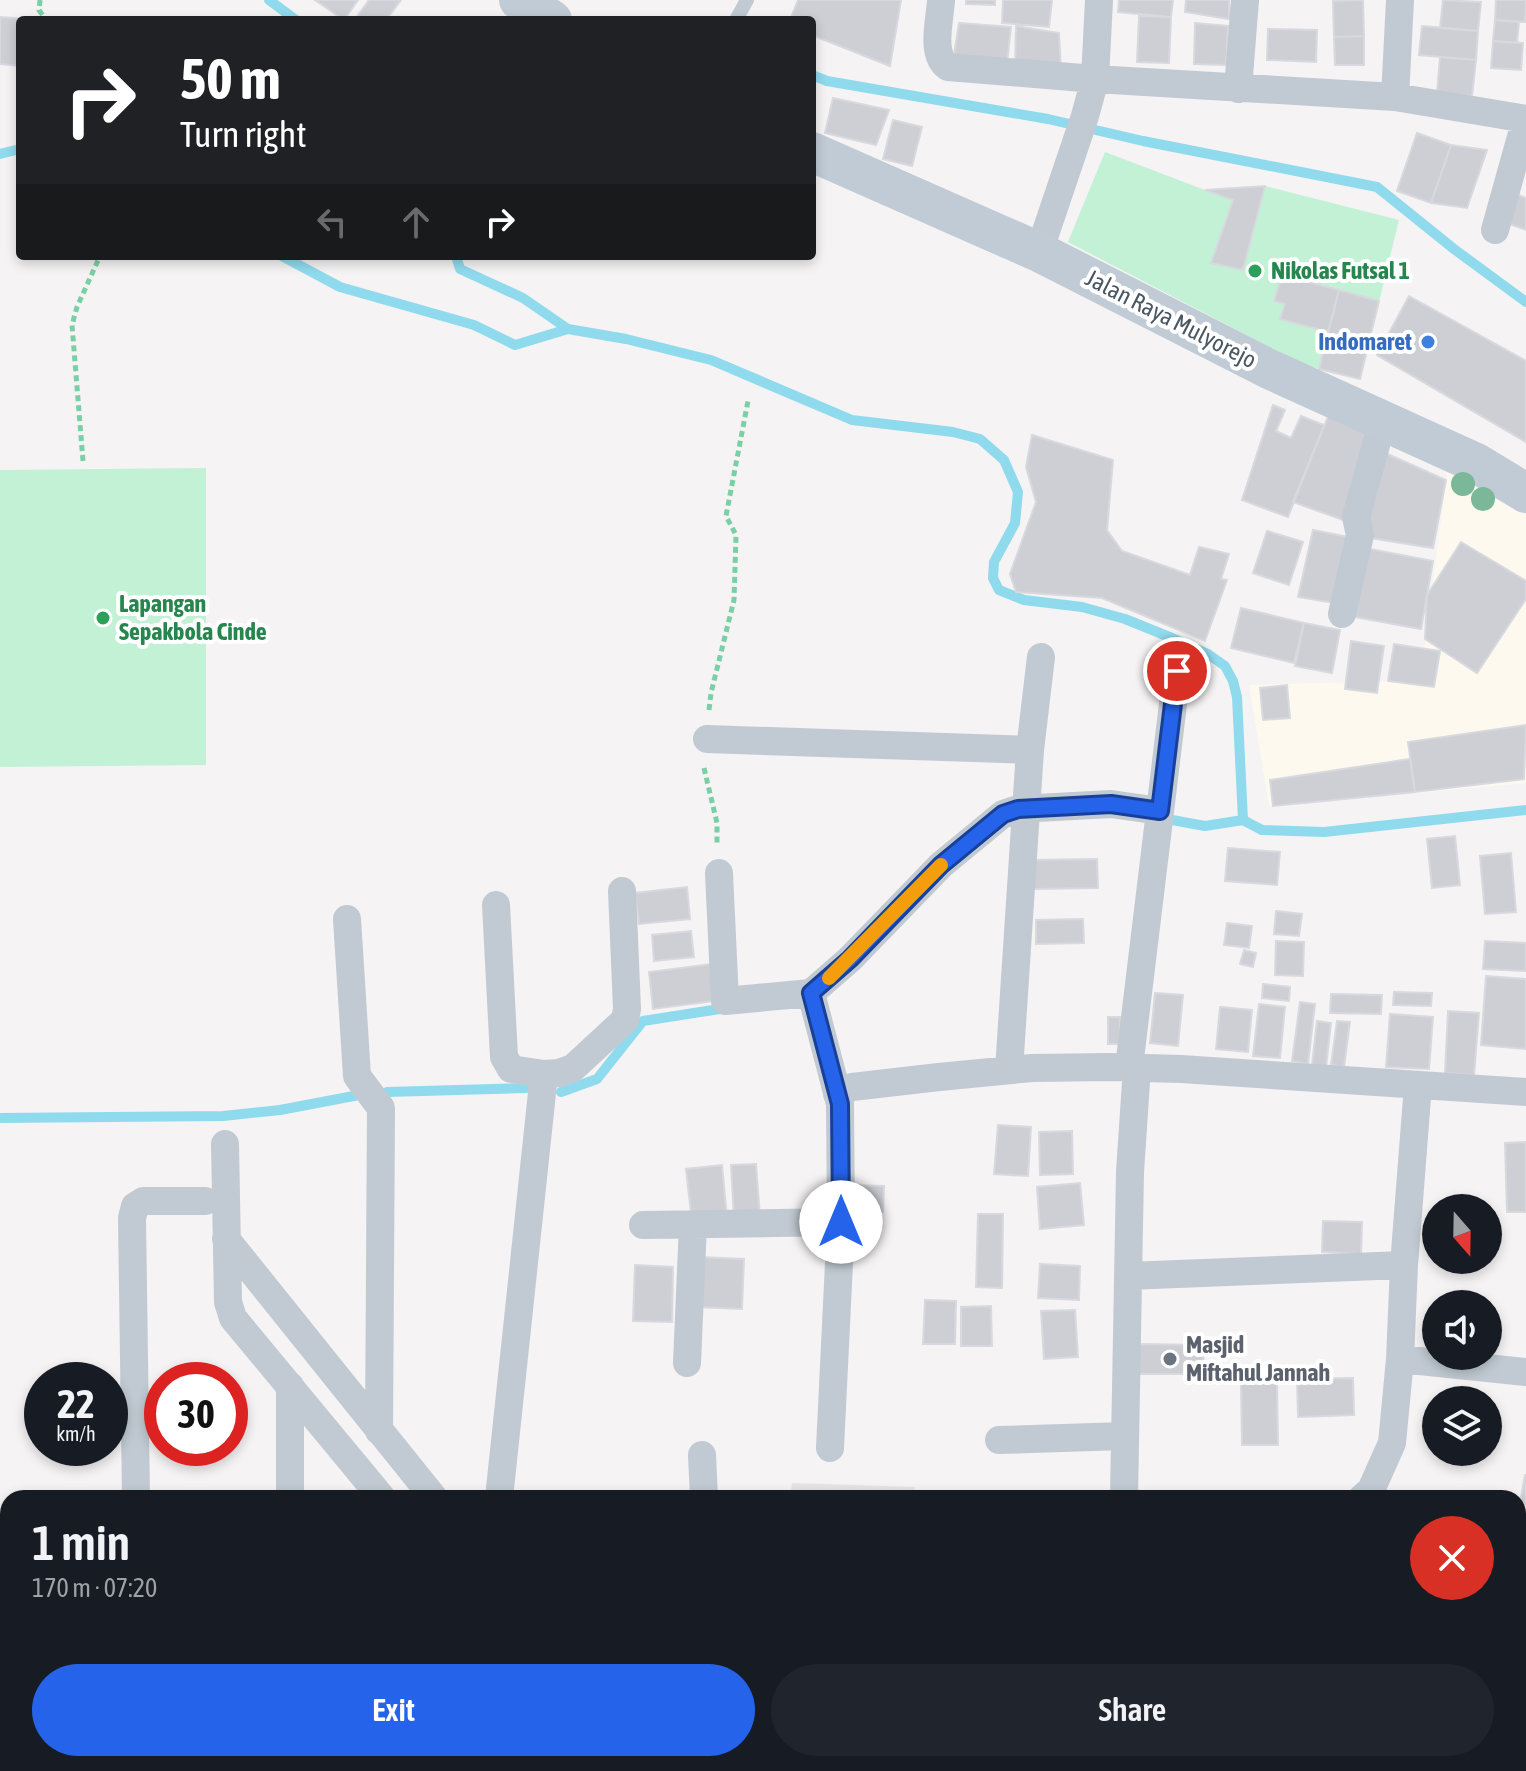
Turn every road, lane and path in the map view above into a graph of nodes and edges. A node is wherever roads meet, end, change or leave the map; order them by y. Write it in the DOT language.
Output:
graph roads {
  1 [pos="519,0"];
  2 [pos="941,0"];
  3 [pos="1099,0"];
  4 [pos="1245,0"];
  5 [pos="1400,0"];
  6 [pos="545,16"];
  7 [pos="1095,79"];
  8 [pos="1238,89"];
  9 [pos="1395,97"];
  10 [pos="1526,118"];
  11 [pos="816,154"];
  12 [pos="1495,230"];
  13 [pos="1039,252"];
  14 [pos="98,260"];
  15 [pos="748,401"];
  16 [pos="1383,420"];
  17 [pos="83,461"];
  18 [pos="1526,493"];
  19 [pos="1342,614"];
  20 [pos="1041,657"];
  21 [pos="1177,671"];
  22 [pos="707,739"];
  23 [pos="1030,750"];
  24 [pos="1026,815"];
  25 [pos="1160,817"];
  26 [pos="719,873"];
  27 [pos="622,891"];
  28 [pos="496,905"];
  29 [pos="347,919"];
  30 [pos="812,998"];
  31 [pos="1133,1067"];
  32 [pos="1009,1070"];
  33 [pos="544,1074"];
  34 [pos="1418,1085"];
  35 [pos="1526,1092"];
  36 [pos="837,1094"];
  37 [pos="225,1144"];
  38 [pos="205,1201"];
  39 [pos="841,1222"];
  40 [pos="693,1224"];
  41 [pos="643,1225"];
  42 [pos="226,1239"];
  43 [pos="1404,1265"];
  44 [pos="1128,1276"];
  45 [pos="310,1347"];
  46 [pos="1400,1359"];
  47 [pos="687,1363"];
  48 [pos="1526,1372"];
  49 [pos="285,1380"];
  50 [pos="379,1431"];
  51 [pos="1125,1436"];
  52 [pos="999,1440"];
  53 [pos="830,1448"];
  54 [pos="702,1455"];
  55 [pos="400,1458"];
  56 [pos="136,1490"];
  57 [pos="290,1490"];
  58 [pos="375,1490"];
  59 [pos="378,1490"];
  60 [pos="427,1490"];
  61 [pos="500,1490"];
  62 [pos="704,1490"];
  63 [pos="1124,1490"];
  64 [pos="1371,1490"];
  1 -- 6 [label="main road"];
  2 -- 7 [label="street"];
  3 -- 7 [label="street"];
  4 -- 8 [label="street"];
  5 -- 9 [label="street"];
  7 -- 8 [label="street"];
  7 -- 13 [label="street"];
  8 -- 9 [label="street"];
  9 -- 10 [label="street"];
  10 -- 12 [label="street"];
  11 -- 13 [label="main road, Jalan Raya Mulyorejo"];
  13 -- 16 [label="main road, Jalan Raya Mulyorejo"];
  14 -- 17 [label="path"];
  15 -- 22 [label="path"];
  16 -- 18 [label="main road, Jalan Raya Mulyorejo"];
  16 -- 19 [label="street"];
  20 -- 23 [label="street"];
  21 -- 25 [label="street"];
  22 -- 23 [label="street"];
  22 -- 26 [label="path"];
  23 -- 24 [label="street"];
  24 -- 25 [label="street"];
  24 -- 30 [label="street"];
  24 -- 32 [label="street"];
  25 -- 31 [label="street"];
  26 -- 30 [label="street"];
  27 -- 33 [label="street"];
  28 -- 33 [label="street"];
  29 -- 50 [label="street"];
  30 -- 36 [label="street"];
  31 -- 32 [label="street"];
  31 -- 34 [label="street"];
  31 -- 44 [label="street"];
  32 -- 36 [label="street"];
  33 -- 61 [label="street"];
  34 -- 35 [label="street"];
  34 -- 43 [label="street"];
  36 -- 39 [label="street"];
  37 -- 42 [label="street"];
  38 -- 56 [label="street"];
  39 -- 40 [label="street"];
  39 -- 53 [label="street"];
  40 -- 41 [label="street"];
  40 -- 47 [label="street"];
  42 -- 45 [label="street"];
  42 -- 49 [label="street"];
  43 -- 44 [label="street"];
  43 -- 46 [label="street"];
  44 -- 51 [label="street"];
  45 -- 49 [label="street"];
  45 -- 50 [label="street"];
  46 -- 48 [label="street"];
  46 -- 64 [label="street"];
  49 -- 57 [label="street"];
  49 -- 58 [label="street"];
  50 -- 55 [label="street"];
  51 -- 52 [label="street"];
  51 -- 63 [label="street"];
  54 -- 62 [label="street"];
  55 -- 59 [label="street"];
  55 -- 60 [label="street"];
}
